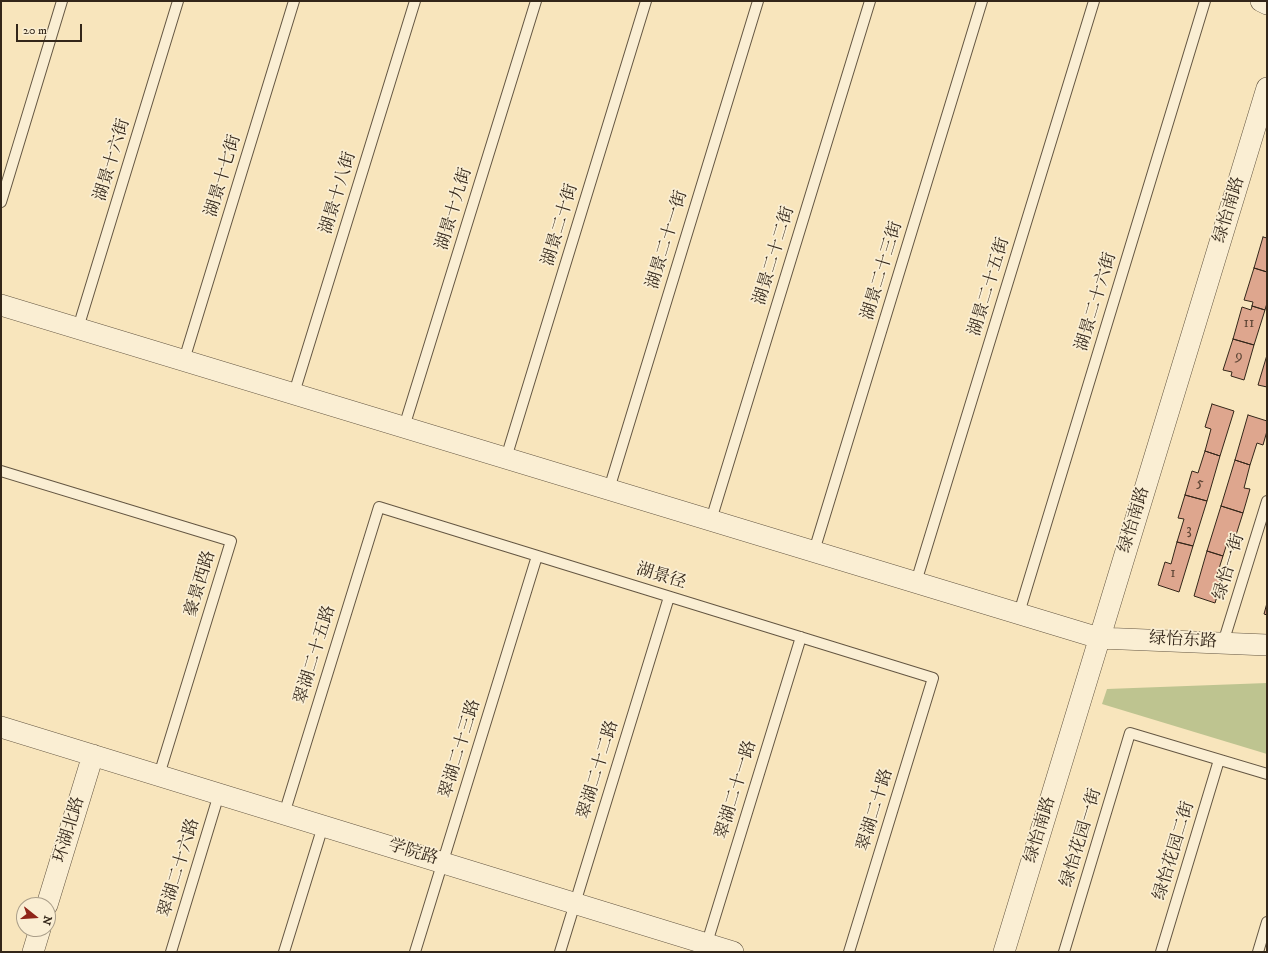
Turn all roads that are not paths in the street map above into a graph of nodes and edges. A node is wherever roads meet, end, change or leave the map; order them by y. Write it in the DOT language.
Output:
graph roads {
  1 [pos="62,1"];
  2 [pos="178,1"];
  3 [pos="294,1"];
  4 [pos="415,1"];
  5 [pos="536,1"];
  6 [pos="646,1"];
  7 [pos="758,1"];
  8 [pos="870,1"];
  9 [pos="982,1"];
  10 [pos="1094,1"];
  11 [pos="1205,1"];
  12 [pos="1261,1"];
  13 [pos="1267,4"];
  14 [pos="1267,88"];
  15 [pos="1,202"];
  16 [pos="1,305"];
  17 [pos="78,328"];
  18 [pos="184,360"];
  19 [pos="294,394"];
  20 [pos="404,427"];
  21 [pos="506,458"];
  22 [pos="1,471"];
  23 [pos="609,489"];
  24 [pos="1267,501"];
  25 [pos="379,507"];
  26 [pos="711,520"];
  27 [pos="814,551"];
  28 [pos="537,556"];
  29 [pos="916,582"];
  30 [pos="669,597"];
  31 [pos="1019,613"];
  32 [pos="801,638"];
  33 [pos="1099,638"];
  34 [pos="1223,643"];
  35 [pos="1267,645"];
  36 [pos="933,678"];
  37 [pos="1,727"];
  38 [pos="93,755"];
  39 [pos="1219,760"];
  40 [pos="1267,774"];
  41 [pos="159,775"];
  42 [pos="220,794"];
  43 [pos="284,814"];
  44 [pos="323,826"];
  45 [pos="443,863"];
  46 [pos="49,897"];
  47 [pos="575,903"];
  48 [pos="1267,922"];
  49 [pos="37,937"];
  50 [pos="705,948"];
  51 [pos="32,952"];
  52 [pos="171,952"];
  53 [pos="284,952"];
  54 [pos="415,952"];
  55 [pos="560,952"];
  56 [pos="732,952"];
  57 [pos="849,952"];
  58 [pos="1004,952"];
  59 [pos="1064,952"];
  60 [pos="1161,952"];
  61 [pos="1258,952"];
  1 -- 15 [label="lane"];
  2 -- 17 [label="lane, 湖景十六街"];
  3 -- 18 [label="lane, 湖景十七街"];
  4 -- 19 [label="lane, 湖景十八街"];
  5 -- 20 [label="lane, 湖景十九街"];
  6 -- 21 [label="lane, 湖景二十街"];
  7 -- 23 [label="lane, 湖景二十一街"];
  8 -- 26 [label="lane, 湖景二十二街"];
  9 -- 27 [label="lane, 湖景二十三街"];
  10 -- 29 [label="lane, 湖景二十五街"];
  11 -- 31 [label="lane, 湖景二十六街"];
  12 -- 13 [label="street"];
  14 -- 33 [label="street, 绿怡南路"];
  16 -- 17 [label="street, 绿怡东路"];
  17 -- 18 [label="street, 绿怡东路"];
  18 -- 19 [label="street, 绿怡东路"];
  19 -- 20 [label="street, 绿怡东路"];
  20 -- 21 [label="street, 绿怡东路"];
  21 -- 23 [label="street, 绿怡东路"];
  22 -- 41 [label="lane, 豪景西路"];
  23 -- 26 [label="street, 绿怡东路"];
  24 -- 34 [label="lane, 绿怡一街"];
  25 -- 28 [label="lane, 湖景径"];
  25 -- 43 [label="lane, 翠湖二十五路"];
  26 -- 27 [label="street, 绿怡东路"];
  27 -- 29 [label="street, 绿怡东路"];
  28 -- 30 [label="lane, 湖景径"];
  28 -- 45 [label="lane, 翠湖二十三路"];
  29 -- 31 [label="street, 绿怡东路"];
  30 -- 32 [label="lane, 湖景径"];
  30 -- 47 [label="lane, 翠湖二十二路"];
  31 -- 33 [label="street, 绿怡东路"];
  32 -- 36 [label="lane, 湖景径"];
  32 -- 50 [label="lane, 翠湖二十一路"];
  33 -- 34 [label="street, 绿怡东路"];
  33 -- 58 [label="street, 绿怡南路"];
  34 -- 35 [label="street, 绿怡东路"];
  36 -- 57 [label="lane, 翠湖二十路"];
  37 -- 38 [label="street, 学院路"];
  38 -- 41 [label="street, 学院路"];
  38 -- 46 [label="street, 环湖北路"];
  39 -- 40 [label="lane"];
  39 -- 59 [label="lane, 绿怡花园一街"];
  39 -- 60 [label="lane, 绿怡花园二街"];
  41 -- 42 [label="street, 学院路"];
  42 -- 43 [label="street, 学院路"];
  42 -- 52 [label="lane, 翠湖二十六路"];
  43 -- 44 [label="street, 学院路"];
  44 -- 45 [label="street, 学院路"];
  44 -- 53 [label="lane"];
  45 -- 47 [label="street, 学院路"];
  45 -- 54 [label="lane, 翠湖二十三路"];
  47 -- 50 [label="street, 学院路"];
  47 -- 55 [label="lane, 翠湖二十二路"];
  48 -- 61 [label="lane"];
  49 -- 51 [label="street"];
  50 -- 56 [label="street, 学院路"];
}
